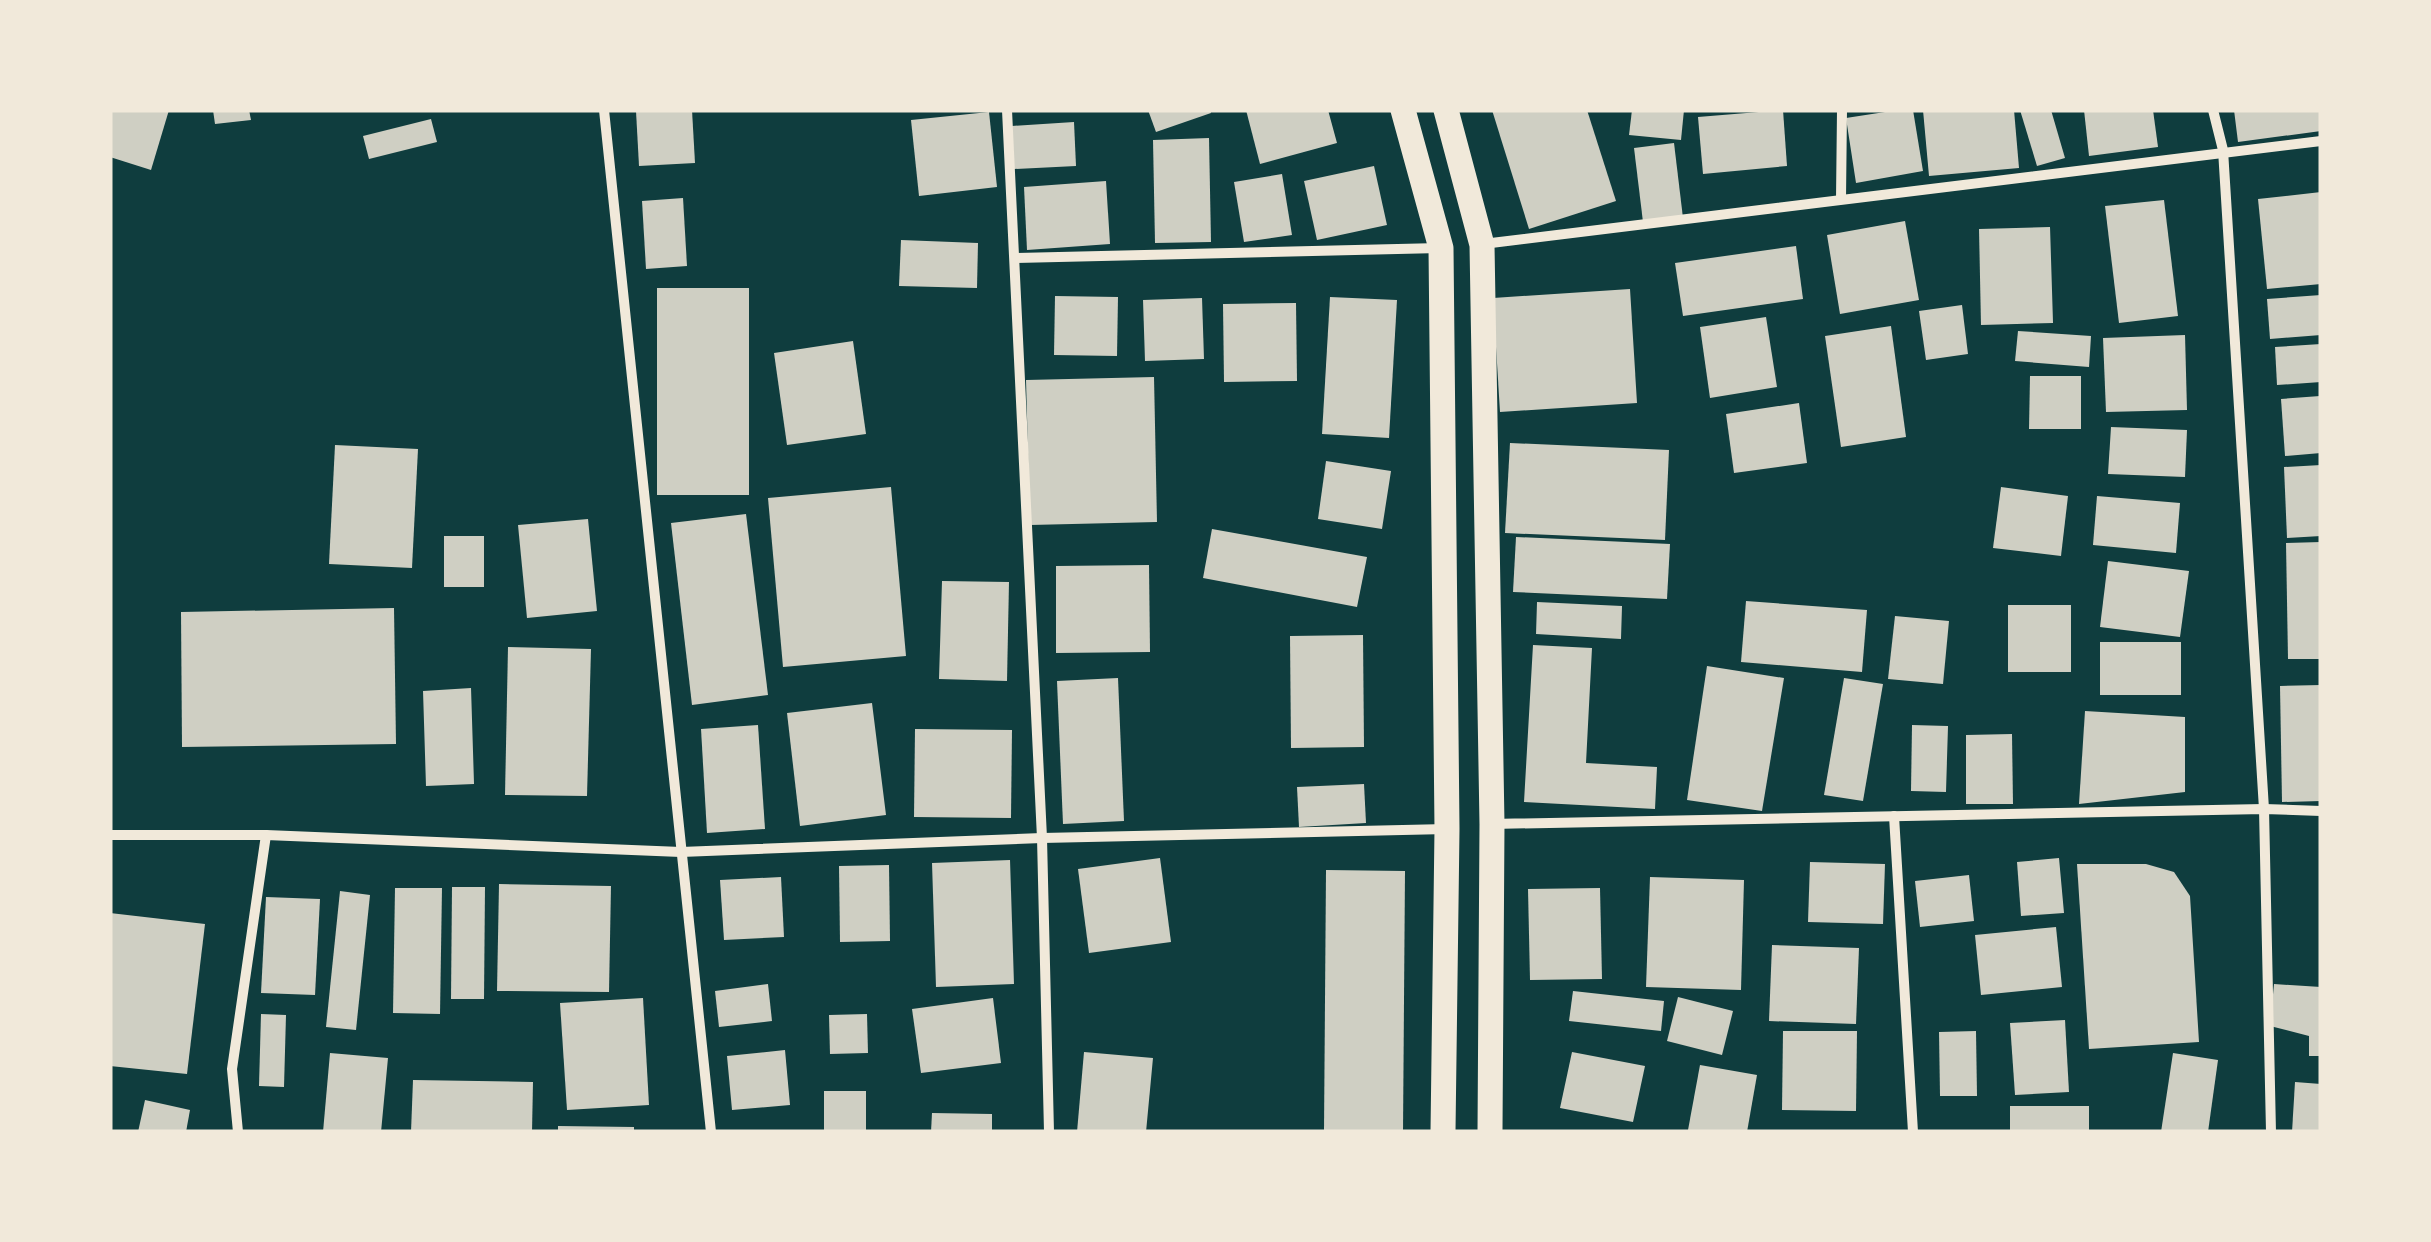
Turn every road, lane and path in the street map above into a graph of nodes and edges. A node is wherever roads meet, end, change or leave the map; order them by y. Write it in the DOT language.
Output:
graph roads {
  1 [pos="604,110"];
  2 [pos="1007,110"];
  3 [pos="1404,110"];
  4 [pos="1446,110"];
  5 [pos="1842,110"];
  6 [pos="2213,110"];
  7 [pos="2321,140"];
  8 [pos="2223,150"];
  9 [pos="1840,199"];
  10 [pos="1482,244"];
  11 [pos="1442,248"];
  12 [pos="1016,258"];
  13 [pos="2264,809"];
  14 [pos="2321,811"];
  15 [pos="1894,816"];
  16 [pos="1492,824"];
  17 [pos="1447,829"];
  18 [pos="110,835"];
  19 [pos="266,835"];
  20 [pos="1042,838"];
  21 [pos="681,852"];
  22 [pos="238,1132"];
  23 [pos="711,1132"];
  24 [pos="1049,1132"];
  25 [pos="1443,1132"];
  26 [pos="1490,1132"];
  27 [pos="1914,1132"];
  28 [pos="2271,1132"];
  1 -- 21 [label="street"];
  2 -- 12 [label="street"];
  3 -- 11 [label="main road"];
  4 -- 10 [label="main road"];
  5 -- 9 [label="street"];
  6 -- 8 [label="street"];
  7 -- 8 [label="street"];
  8 -- 9 [label="street"];
  8 -- 13 [label="street"];
  9 -- 10 [label="street"];
  10 -- 16 [label="main road"];
  11 -- 12 [label="street"];
  11 -- 17 [label="main road"];
  12 -- 20 [label="street"];
  13 -- 14 [label="street"];
  13 -- 15 [label="street"];
  13 -- 28 [label="street"];
  15 -- 16 [label="street"];
  15 -- 27 [label="street"];
  16 -- 26 [label="main road"];
  17 -- 20 [label="street"];
  17 -- 25 [label="main road"];
  18 -- 19 [label="street"];
  19 -- 21 [label="street"];
  19 -- 22 [label="street"];
  20 -- 21 [label="street"];
  20 -- 24 [label="street"];
  21 -- 23 [label="street"];
}
